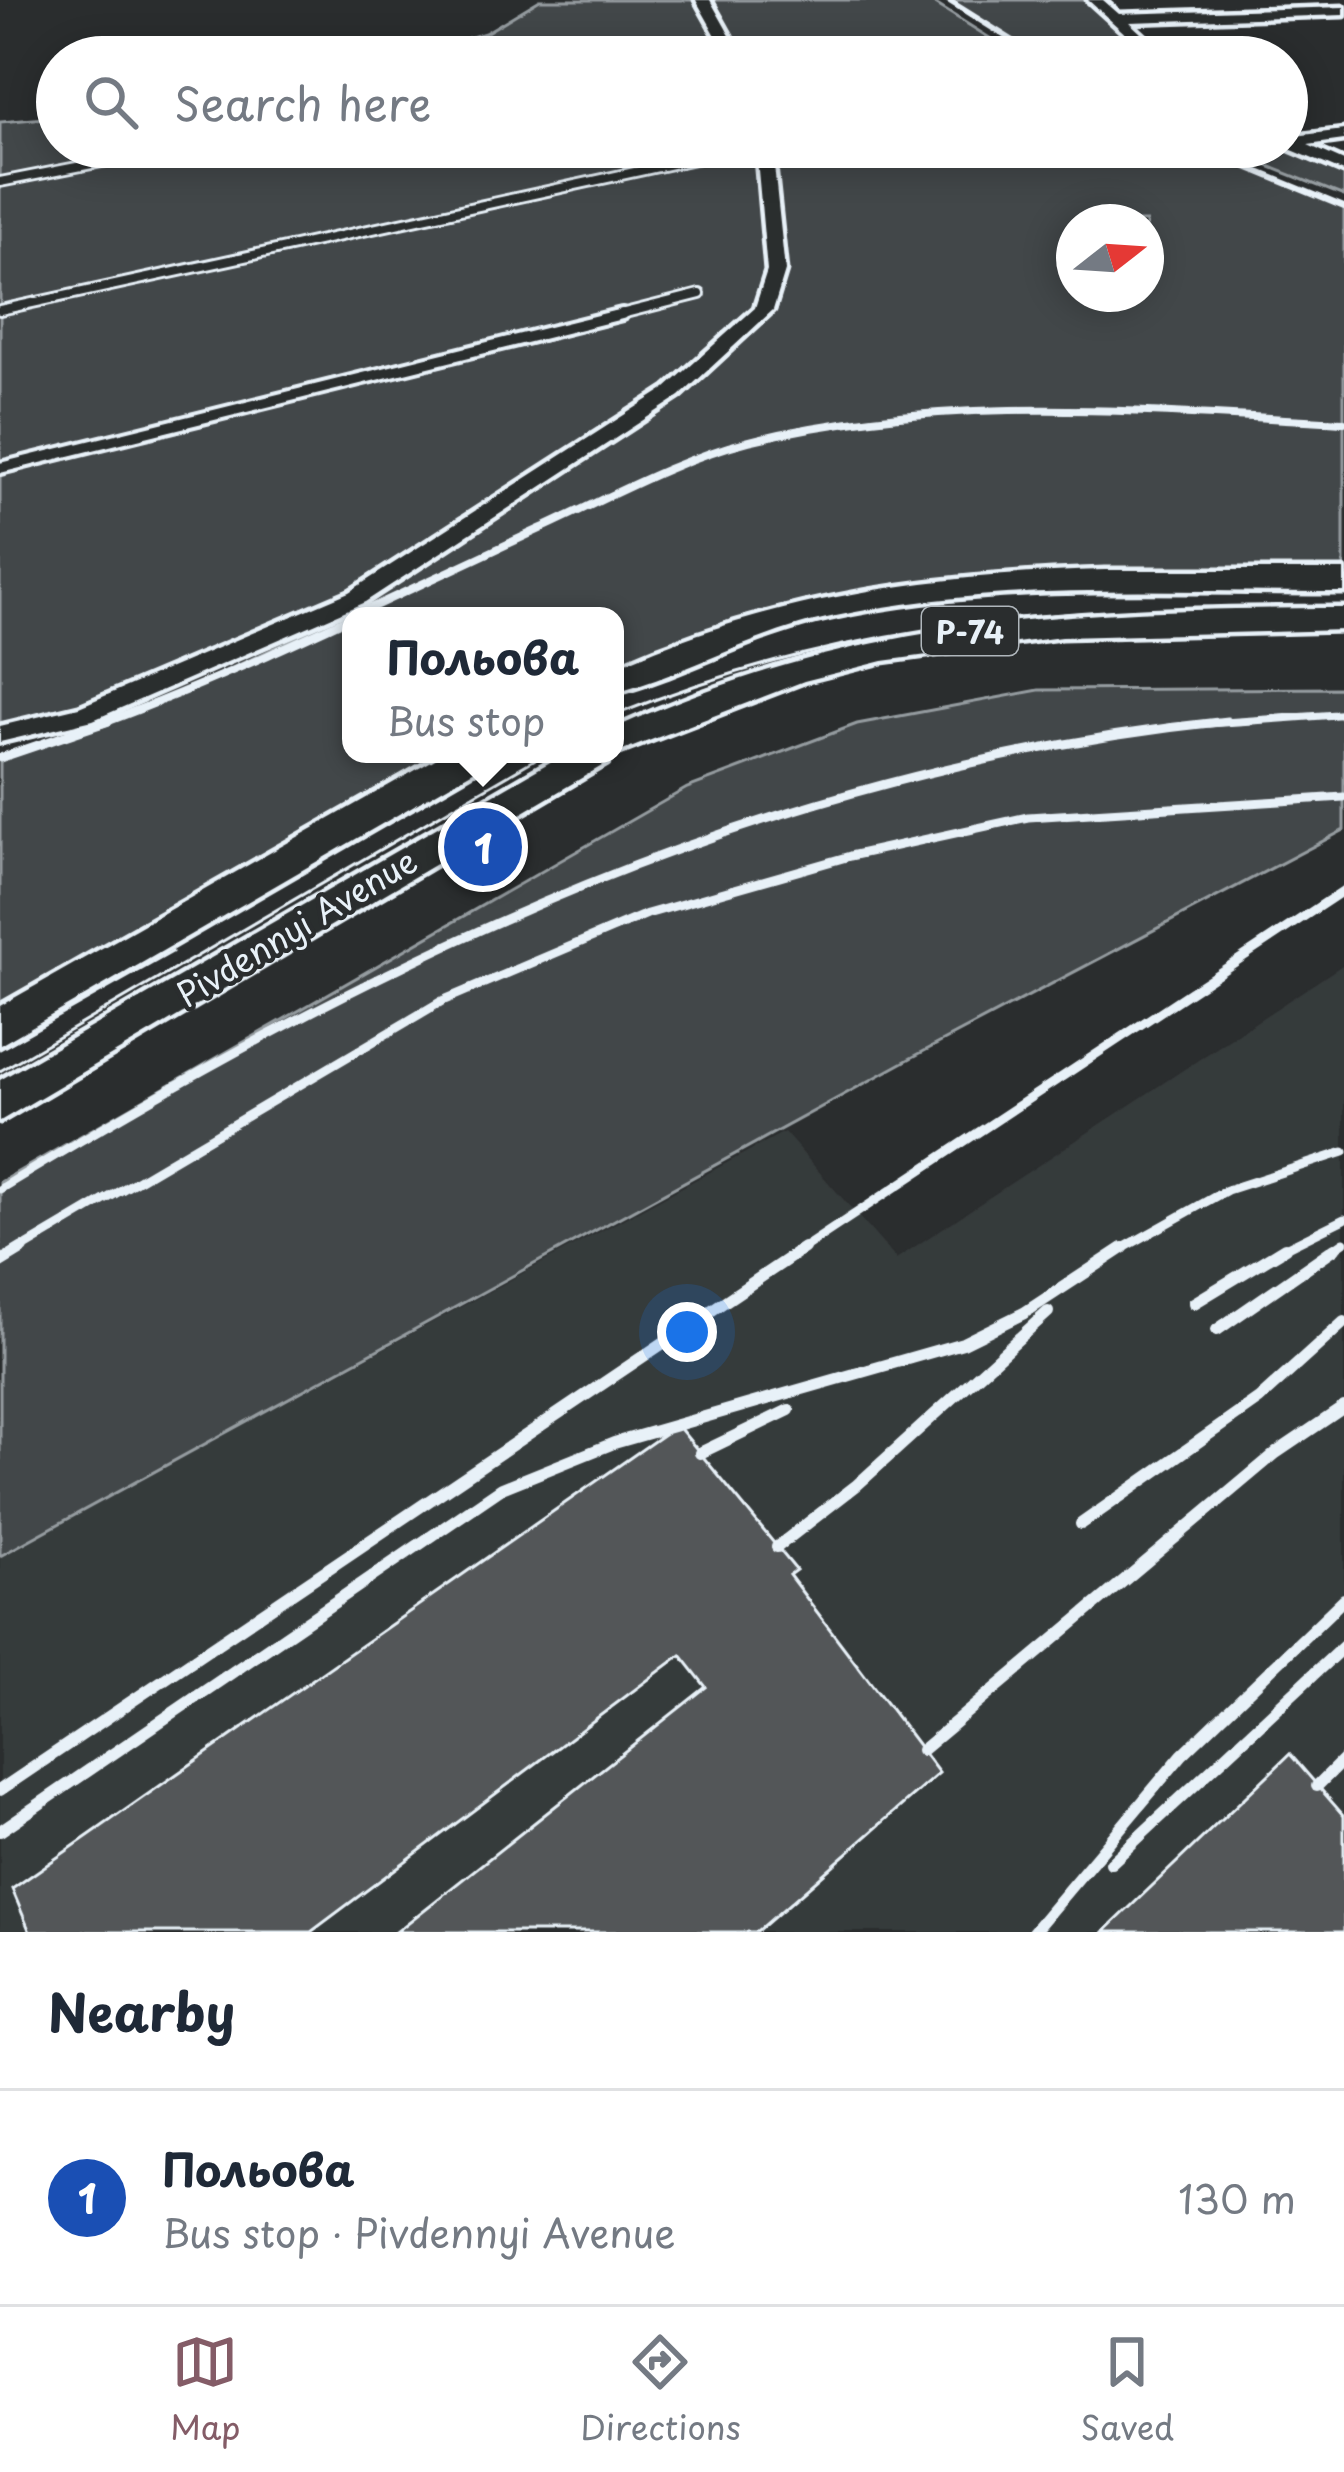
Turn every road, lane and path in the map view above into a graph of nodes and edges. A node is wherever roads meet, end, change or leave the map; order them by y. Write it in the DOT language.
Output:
graph roads {
  1 [pos="703,0"];
  2 [pos="1095,0"];
  3 [pos="1344,11"];
  4 [pos="1116,18"];
  5 [pos="723,36"];
  6 [pos="1136,36"];
  7 [pos="1344,135"];
  8 [pos="1308,140"];
  9 [pos="1308,152"];
  10 [pos="1344,167"];
  11 [pos="72,168"];
  12 [pos="653,168"];
  13 [pos="766,168"];
  14 [pos="0,182"];
  15 [pos="700,294"];
  16 [pos="0,310"];
  17 [pos="0,468"];
  18 [pos="1344,581"];
  19 [pos="1344,619"];
  20 [pos="624,677"];
  21 [pos="0,734"];
  22 [pos="624,739"];
  23 [pos="458,763"];
  24 [pos="579,763"];
  25 [pos="0,1027"];
  26 [pos="0,1102"];
  1 -- 5 [label="street"];
  2 -- 4 [label="street"];
  3 -- 4 [label="street"];
  4 -- 6 [label="street"];
  7 -- 8 [label="street"];
  9 -- 10 [label="street"];
  11 -- 14 [label="lane"];
  12 -- 16 [label="lane"];
  13 -- 21 [label="street"];
  15 -- 17 [label="lane"];
  18 -- 20 [label="main road, Р-74"];
  19 -- 22 [label="main road, Р-74"];
  23 -- 25 [label="main road, Pivdennyi Avenue"];
  24 -- 26 [label="main road, Pivdennyi Avenue"];
}
